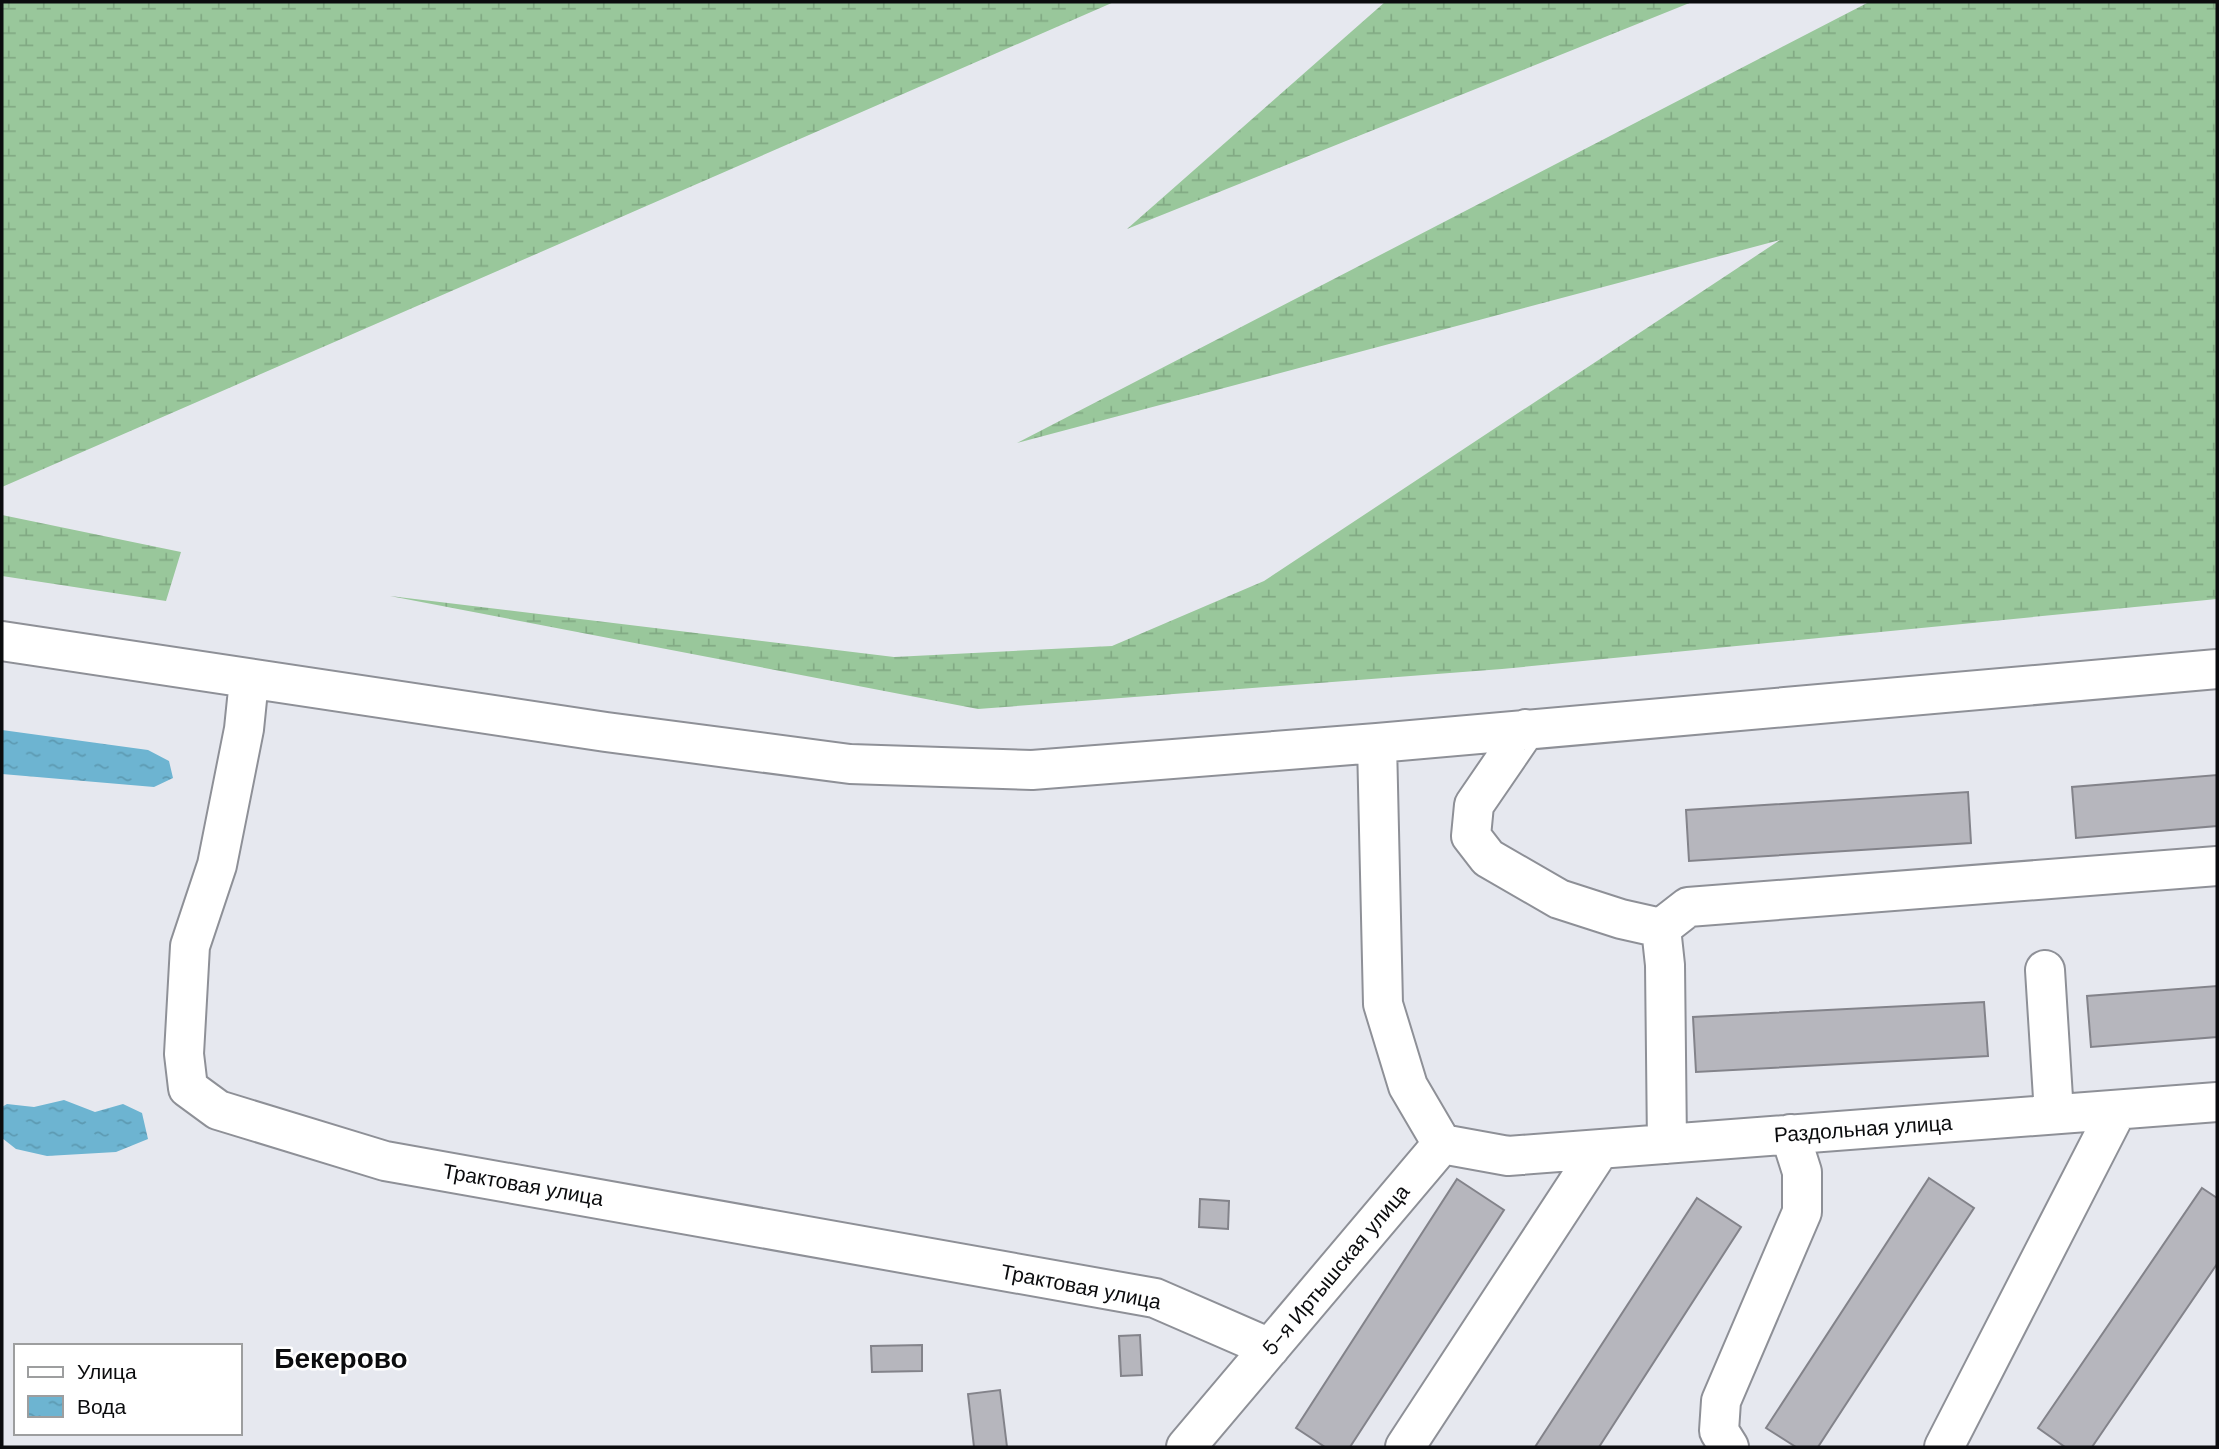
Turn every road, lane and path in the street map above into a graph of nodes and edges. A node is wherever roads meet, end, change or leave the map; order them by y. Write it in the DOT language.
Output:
graph roads {
  1 [pos="2,641"];
  2 [pos="2217,669"];
  3 [pos="249,680"];
  4 [pos="1526,729"];
  5 [pos="1377,743"];
  6 [pos="2217,866"];
  7 [pos="1661,928"];
  8 [pos="2045,970"];
  9 [pos="2217,1102"];
  10 [pos="2117,1110"];
  11 [pos="2054,1114"];
  12 [pos="1790,1134"];
  13 [pos="1667,1143"];
  14 [pos="1442,1144"];
  15 [pos="1600,1149"];
  16 [pos="1270,1348"];
  17 [pos="1186,1447"];
  18 [pos="1405,1447"];
  19 [pos="1729,1447"];
  20 [pos="1944,1447"];
  1 -- 3 [label="street"];
  2 -- 4 [label="street"];
  3 -- 5 [label="street"];
  3 -- 16 [label="street, Трактовая улица"];
  4 -- 5 [label="street"];
  4 -- 7 [label="street"];
  5 -- 14 [label="street"];
  6 -- 7 [label="street"];
  7 -- 13 [label="street"];
  8 -- 11 [label="street"];
  9 -- 10 [label="street, Раздольная улица"];
  10 -- 11 [label="street, Раздольная улица"];
  10 -- 20 [label="street"];
  11 -- 12 [label="street, Раздольная улица"];
  12 -- 13 [label="street, Раздольная улица"];
  12 -- 19 [label="street"];
  13 -- 15 [label="street, Раздольная улица"];
  14 -- 15 [label="street, Раздольная улица"];
  14 -- 16 [label="street, 5-я Иртышская улица"];
  15 -- 18 [label="street"];
  16 -- 17 [label="street, 5-я Иртышская улица"];
}
